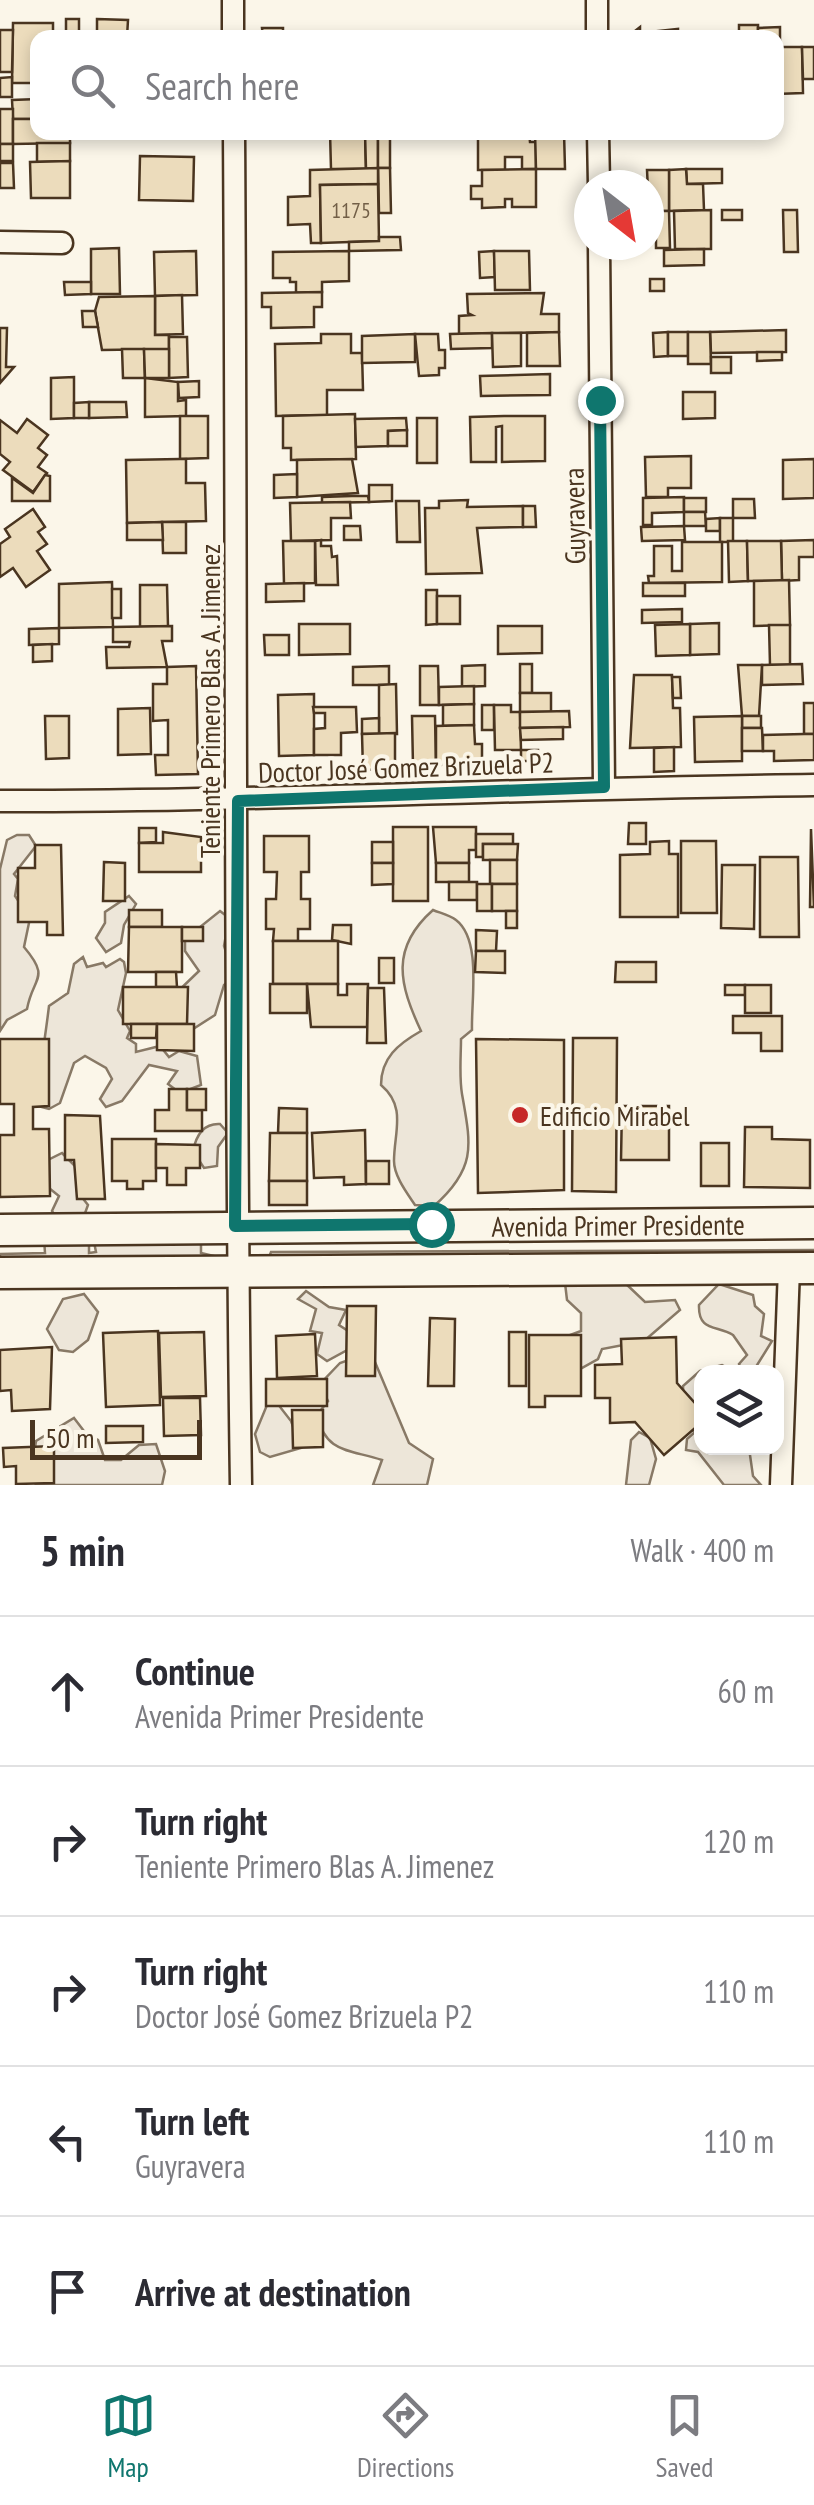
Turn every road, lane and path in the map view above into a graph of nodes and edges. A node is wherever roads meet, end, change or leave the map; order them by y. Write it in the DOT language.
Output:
graph roads {
  1 [pos="232,0"];
  2 [pos="597,0"];
  3 [pos="233,30"];
  4 [pos="597,30"];
  5 [pos="234,140"];
  6 [pos="598,140"];
  7 [pos="598,170"];
  8 [pos="0,242"];
  9 [pos="62,243"];
  10 [pos="599,260"];
  11 [pos="814,784"];
  12 [pos="604,787"];
  13 [pos="0,801"];
  14 [pos="238,801"];
  15 [pos="814,1223"];
  16 [pos="628,1224"];
  17 [pos="235,1226"];
  18 [pos="0,1230"];
  19 [pos="626,1268"];
  20 [pos="801,1268"];
  21 [pos="238,1269"];
  22 [pos="0,1273"];
  23 [pos="241,1485"];
  24 [pos="780,1485"];
  1 -- 3 [label="street"];
  2 -- 4 [label="street"];
  5 -- 14 [label="street, Teniente Primero Blas A. Jimenez"];
  6 -- 7 [label="street"];
  8 -- 9 [label="street"];
  10 -- 12 [label="street, Guyravera"];
  11 -- 12 [label="street, Doctor José Gomez Brizuela P2"];
  12 -- 14 [label="street, Doctor José Gomez Brizuela P2"];
  13 -- 14 [label="street, Doctor José Gomez Brizuela P2"];
  14 -- 17 [label="street, Teniente Primero Blas A. Jimenez"];
  15 -- 16 [label="main road, Avenida Primer Presidente"];
  16 -- 17 [label="main road, Avenida Primer Presidente"];
  16 -- 19 [label="main road"];
  17 -- 18 [label="main road, Avenida Primer Presidente"];
  17 -- 21 [label="street, Teniente Primero Blas A. Jimenez"];
  19 -- 20 [label="main road, Avenida Primer Presidente"];
  19 -- 21 [label="main road, Avenida Primer Presidente"];
  20 -- 24 [label="street"];
  21 -- 22 [label="main road, Avenida Primer Presidente"];
  21 -- 23 [label="street, Teniente Primero Blas A. Jimenez"];
}
